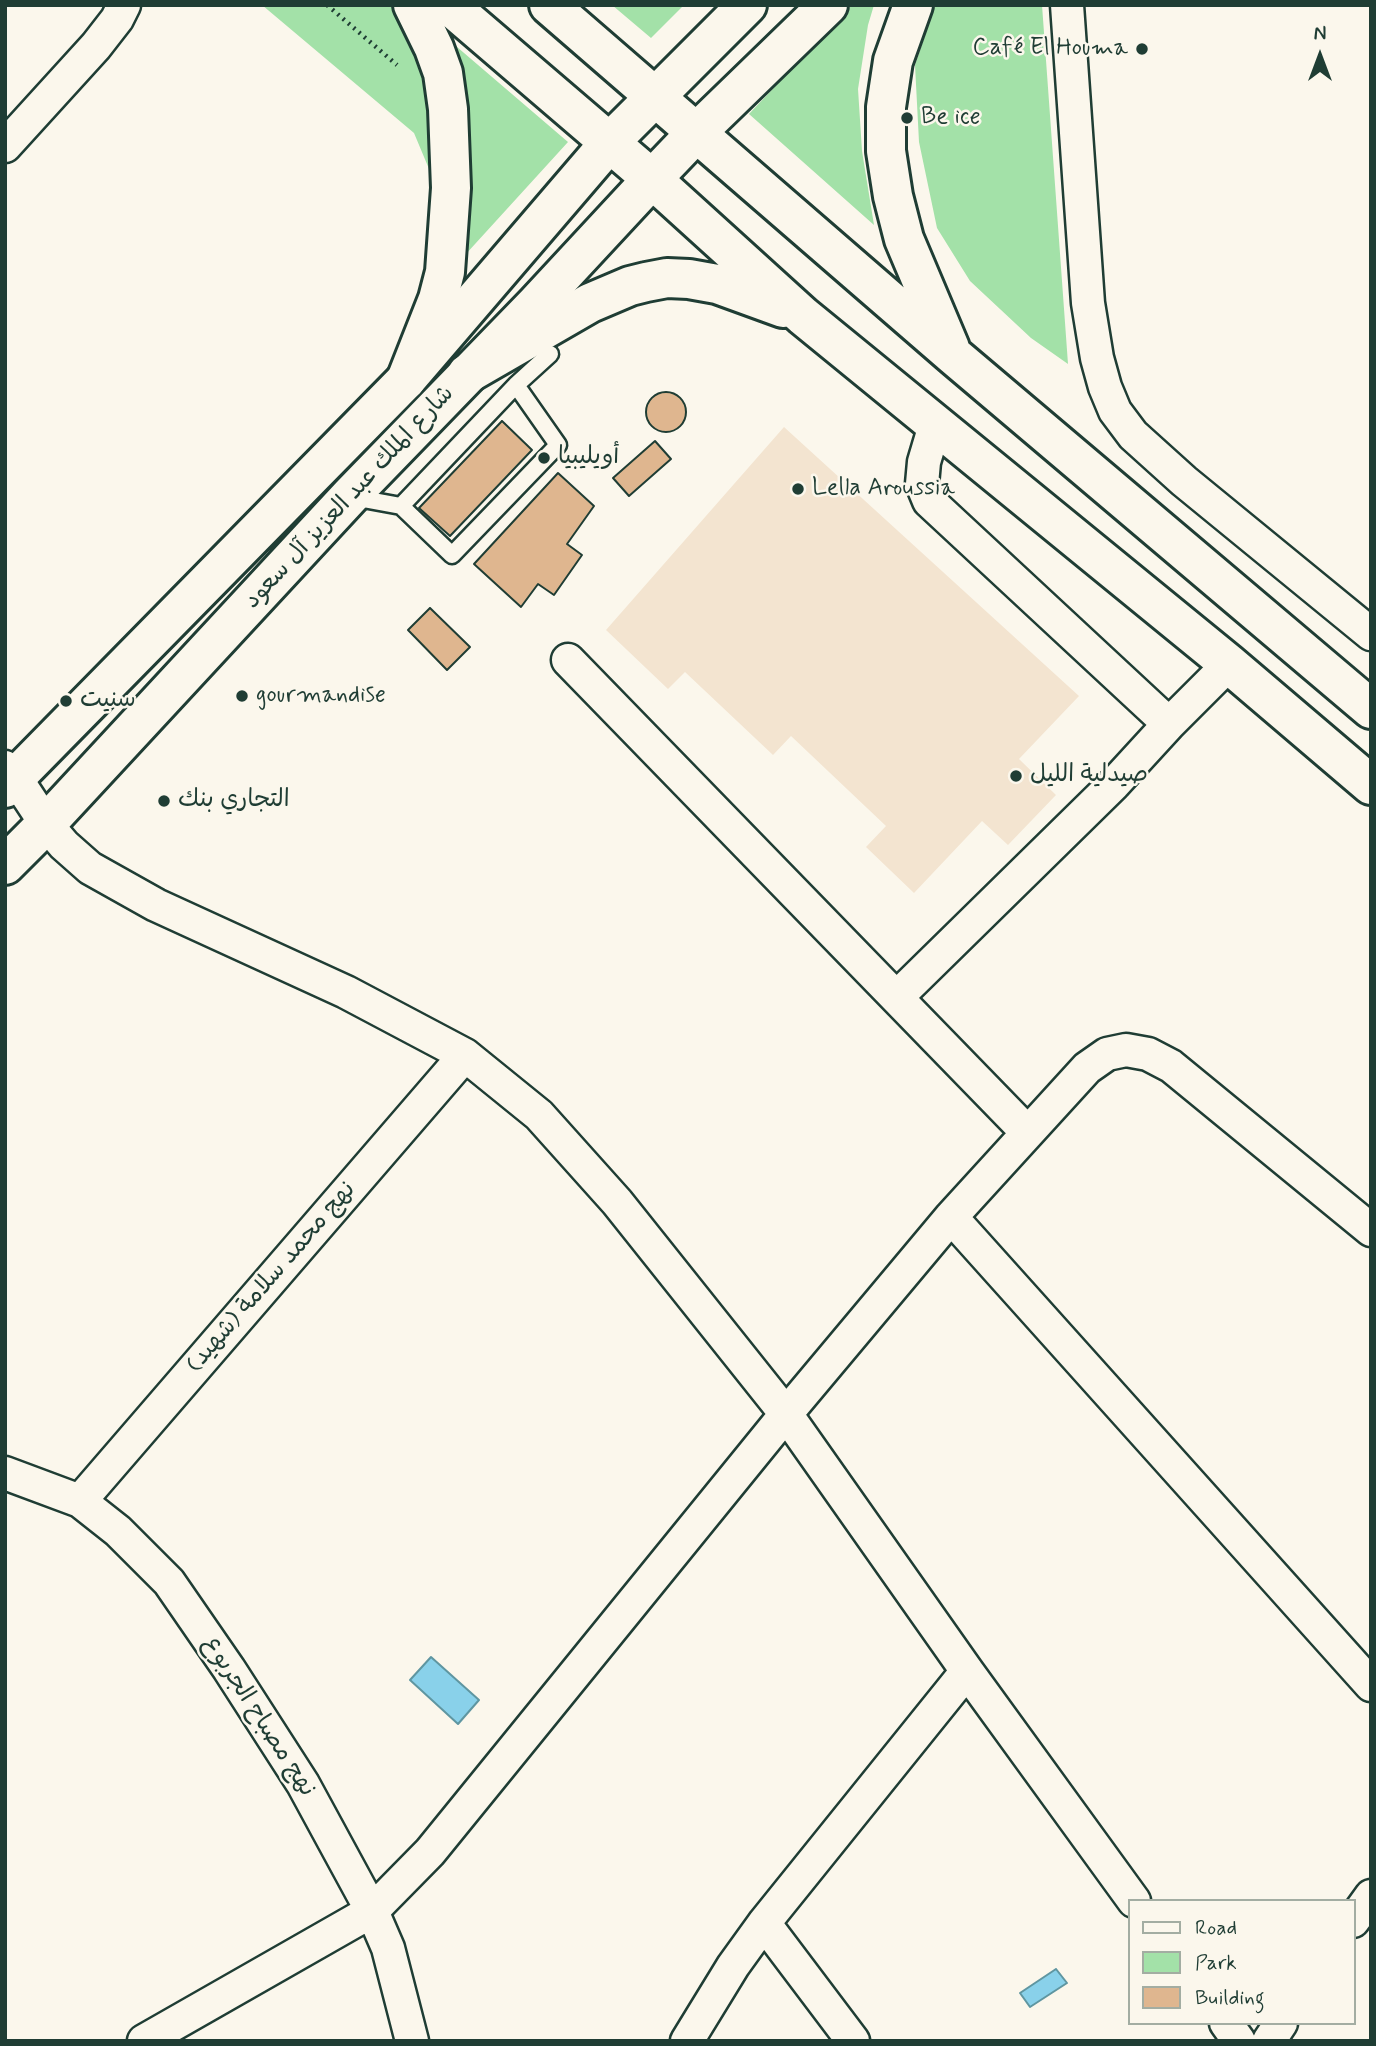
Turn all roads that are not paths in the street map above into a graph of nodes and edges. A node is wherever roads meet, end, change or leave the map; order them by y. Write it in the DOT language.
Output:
graph roads {
  1 [pos="124,5"];
  2 [pos="413,5"];
  3 [pos="449,5"];
  4 [pos="549,5"];
  5 [pos="747,5"];
  6 [pos="828,5"];
  7 [pos="913,5"];
  8 [pos="1067,5"];
  9 [pos="655,98"];
  10 [pos="696,133"];
  11 [pos="610,142"];
  12 [pos="5,146"];
  13 [pos="652,179"];
  14 [pos="803,316"];
  15 [pos="550,354"];
  16 [pos="954,356"];
  17 [pos="467,374"];
  18 [pos="406,380"];
  19 [pos="516,385"];
  20 [pos="935,425"];
  21 [pos="350,496"];
  22 [pos="401,506"];
  23 [pos="1371,634"];
  24 [pos="568,660"];
  25 [pos="1229,664"];
  26 [pos="1371,709"];
  27 [pos="1169,724"];
  28 [pos="9,777"];
  29 [pos="1371,785"];
  30 [pos="46,824"];
  31 [pos="5,865"];
  32 [pos="897,998"];
  33 [pos="465,1055"];
  34 [pos="1027,1132"];
  35 [pos="951,1217"];
  36 [pos="1371,1230"];
  37 [pos="786,1414"];
  38 [pos="5,1473"];
  39 [pos="80,1501"];
  40 [pos="967,1671"];
  41 [pos="1371,1685"];
  42 [pos="1371,1896"];
  43 [pos="1133,1899"];
  44 [pos="372,1911"];
  45 [pos="1355,1918"];
  46 [pos="764,1923"];
  47 [pos="1227,2025"];
  48 [pos="1280,2025"];
  49 [pos="144,2041"];
  50 [pos="412,2041"];
  51 [pos="687,2041"];
  52 [pos="853,2041"];
  53 [pos="1239,2041"];
  54 [pos="1269,2041"];
  1 -- 12 [label="street"];
  2 -- 18 [label="main road"];
  3 -- 11 [label="main road"];
  4 -- 9 [label="main road"];
  5 -- 9 [label="main road, شارع الملك عبد العزيز آل سعود"];
  6 -- 10 [label="main road, شارع الملك عبد العزيز آل سعود"];
  7 -- 16 [label="main road"];
  8 -- 23 [label="street"];
  9 -- 10 [label="main road"];
  9 -- 11 [label="main road, شارع الملك عبد العزيز آل سعود"];
  10 -- 13 [label="main road, شارع الملك عبد العزيز آل سعود"];
  10 -- 16 [label="main road"];
  11 -- 13 [label="main road"];
  11 -- 18 [label="main road, شارع الملك عبد العزيز آل سعود"];
  13 -- 14 [label="main road"];
  13 -- 17 [label="main road, شارع الملك عبد العزيز آل سعود"];
  14 -- 17 [label="main road"];
  14 -- 20 [label="main road"];
  15 -- 19 [label="lane"];
  16 -- 26 [label="main road"];
  17 -- 21 [label="main road, شارع الملك عبد العزيز آل سعود"];
  18 -- 28 [label="main road, شارع الملك عبد العزيز آل سعود"];
  19 -- 22 [label="lane"];
  19 -- 22 [label="lane"];
  20 -- 25 [label="main road"];
  20 -- 27 [label="street"];
  21 -- 22 [label="lane"];
  21 -- 30 [label="main road, شارع الملك عبد العزيز آل سعود"];
  24 -- 32 [label="street"];
  25 -- 27 [label="street"];
  25 -- 29 [label="main road"];
  27 -- 32 [label="street"];
  28 -- 30 [label="street"];
  30 -- 31 [label="main road, شارع الملك عبد العزيز آل سعود"];
  30 -- 33 [label="street"];
  32 -- 34 [label="street"];
  33 -- 37 [label="street"];
  33 -- 39 [label="street, نهج محمد سلامة (شهيد)"];
  34 -- 35 [label="street"];
  34 -- 36 [label="street"];
  35 -- 37 [label="street"];
  35 -- 41 [label="street"];
  37 -- 40 [label="street"];
  37 -- 44 [label="street"];
  38 -- 39 [label="street, نهج مصباح الجربوع"];
  39 -- 44 [label="street, نهج مصباح الجربوع"];
  40 -- 43 [label="street"];
  40 -- 46 [label="street"];
  42 -- 45 [label="street"];
  44 -- 49 [label="street"];
  44 -- 50 [label="street, نهج مصباح الجربوع"];
  46 -- 51 [label="street"];
  46 -- 52 [label="street"];
  47 -- 53 [label="street"];
  48 -- 54 [label="street"];
}
